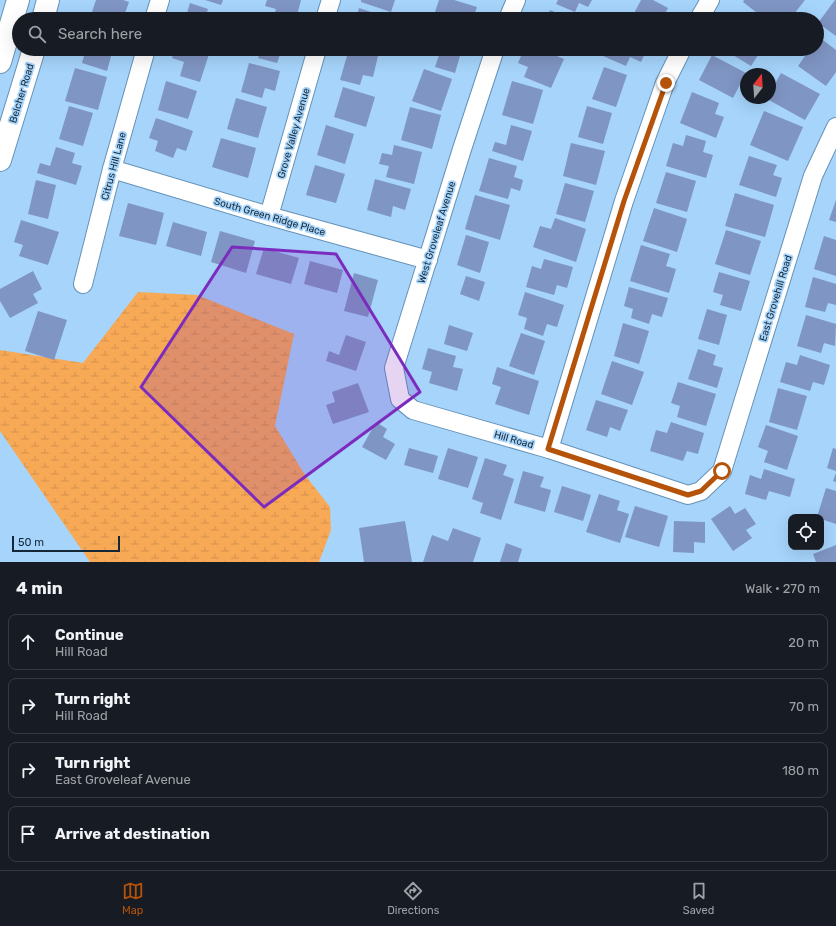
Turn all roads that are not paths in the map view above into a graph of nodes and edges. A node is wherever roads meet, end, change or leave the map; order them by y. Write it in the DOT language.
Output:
graph roads {
  1 [pos="18,0"];
  2 [pos="48,0"];
  3 [pos="160,0"];
  4 [pos="331,0"];
  5 [pos="516,0"];
  6 [pos="710,0"];
  7 [pos="15,12"];
  8 [pos="44,12"];
  9 [pos="156,12"];
  10 [pos="327,12"];
  11 [pos="511,12"];
  12 [pos="703,12"];
  13 [pos="12,21"];
  14 [pos="32,56"];
  15 [pos="144,56"];
  16 [pos="315,56"];
  17 [pos="493,56"];
  18 [pos="679,56"];
  19 [pos="0,62"];
  20 [pos="836,127"];
  21 [pos="0,160"];
  22 [pos="112,169"];
  23 [pos="269,216"];
  24 [pos="428,260"];
  25 [pos="83,284"];
  26 [pos="414,410"];
  27 [pos="548,449"];
  28 [pos="722,471"];
  1 -- 7 [label="main road"];
  2 -- 8 [label="main road"];
  3 -- 9 [label="street"];
  4 -- 10 [label="street"];
  5 -- 11 [label="street"];
  6 -- 12 [label="street"];
  13 -- 19 [label="main road"];
  14 -- 21 [label="main road, Belcher Road"];
  15 -- 22 [label="street, Citrus Hill Lane"];
  16 -- 23 [label="street, Grove Valley Avenue"];
  17 -- 24 [label="street, West Groveleaf Avenue"];
  18 -- 27 [label="street"];
  20 -- 28 [label="street, East Grovehill Road"];
  22 -- 23 [label="street, South Green Ridge Place"];
  22 -- 25 [label="street, Citrus Hill Lane"];
  23 -- 24 [label="street, South Green Ridge Place"];
  24 -- 26 [label="street, West Groveleaf Avenue"];
  26 -- 27 [label="street, Hill Road"];
  27 -- 28 [label="street, Hill Road"];
}
